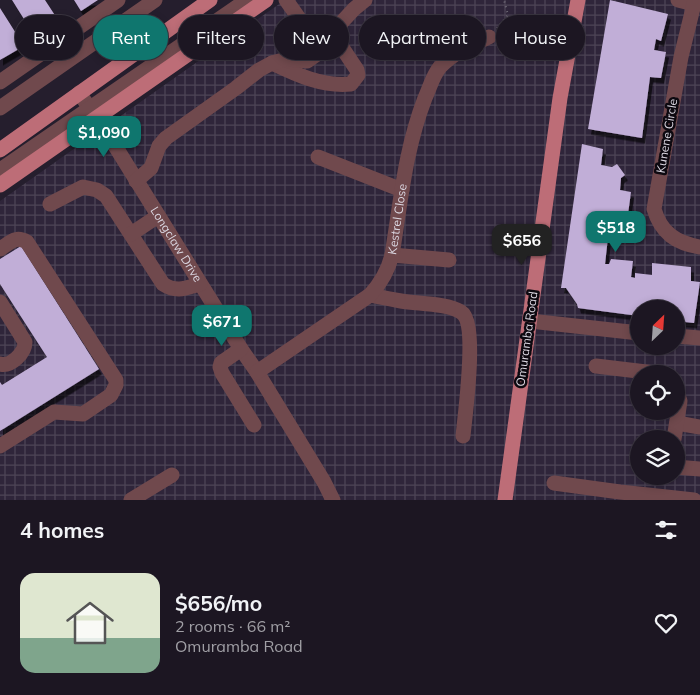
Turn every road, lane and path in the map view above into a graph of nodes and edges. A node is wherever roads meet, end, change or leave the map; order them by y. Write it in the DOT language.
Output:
graph roads {
  1 [pos="118,0"];
  2 [pos="155,0"];
  3 [pos="210,0"];
  4 [pos="247,0"];
  5 [pos="266,0"];
  6 [pos="286,0"];
  7 [pos="365,0"];
  8 [pos="504,0"];
  9 [pos="578,0"];
  10 [pos="678,0"];
  11 [pos="694,2"];
  12 [pos="297,15"];
  13 [pos="348,15"];
  14 [pos="489,37"];
  15 [pos="349,58"];
  16 [pos="307,61"];
  17 [pos="272,63"];
  18 [pos="306,77"];
  19 [pos="0,82"];
  20 [pos="79,94"];
  21 [pos="0,108"];
  22 [pos="93,113"];
  23 [pos="0,150"];
  24 [pos="318,157"];
  25 [pos="0,170"];
  26 [pos="136,181"];
  27 [pos="0,185"];
  28 [pos="402,190"];
  29 [pos="50,204"];
  30 [pos="158,216"];
  31 [pos="131,234"];
  32 [pos="700,247"];
  33 [pos="0,249"];
  34 [pos="392,255"];
  35 [pos="449,260"];
  36 [pos="200,284"];
  37 [pos="370,295"];
  38 [pos="0,302"];
  39 [pos="530,322"];
  40 [pos="630,332"];
  41 [pos="685,337"];
  42 [pos="700,338"];
  43 [pos="241,349"];
  44 [pos="0,364"];
  45 [pos="596,366"];
  46 [pos="630,370"];
  47 [pos="257,372"];
  48 [pos="677,420"];
  49 [pos="677,423"];
  50 [pos="254,425"];
  51 [pos="700,426"];
  52 [pos="676,430"];
  53 [pos="463,436"];
  54 [pos="0,446"];
  55 [pos="685,468"];
  56 [pos="700,469"];
  57 [pos="172,475"];
  58 [pos="554,482"];
  59 [pos="627,496"];
  60 [pos="131,500"];
  61 [pos="332,500"];
  62 [pos="505,500"];
  63 [pos="694,500"];
  1 -- 19 [label="street"];
  2 -- 21 [label="street"];
  3 -- 20 [label="main road"];
  4 -- 22 [label="street"];
  5 -- 22 [label="main road"];
  6 -- 12 [label="street"];
  7 -- 13 [label="street"];
  8 -- 14 [label="path"];
  9 -- 39 [label="main road, Omuramba Road"];
  10 -- 11 [label="street"];
  11 -- 32 [label="street, Kunene Circle"];
  14 -- 28 [label="street, Kestrel Close"];
  15 -- 18 [label="street"];
  16 -- 17 [label="street"];
  16 -- 18 [label="street"];
  17 -- 18 [label="street"];
  17 -- 26 [label="street"];
  20 -- 22 [label="street, Longclaw Drive"];
  20 -- 23 [label="main road"];
  22 -- 25 [label="street"];
  22 -- 26 [label="street, Longclaw Drive"];
  22 -- 27 [label="main road"];
  24 -- 28 [label="street"];
  26 -- 30 [label="street, Longclaw Drive"];
  28 -- 34 [label="street, Kestrel Close"];
  29 -- 31 [label="street"];
  30 -- 31 [label="street"];
  30 -- 36 [label="street, Longclaw Drive"];
  31 -- 36 [label="street"];
  33 -- 54 [label="street"];
  34 -- 35 [label="street"];
  34 -- 37 [label="street, Kestrel Close"];
  36 -- 43 [label="street, Longclaw Drive"];
  37 -- 47 [label="street, Kestrel Close"];
  37 -- 53 [label="street"];
  38 -- 44 [label="street"];
  39 -- 40 [label="street"];
  39 -- 62 [label="main road, Omuramba Road"];
  41 -- 42 [label="street"];
  43 -- 47 [label="street, Longclaw Drive"];
  43 -- 50 [label="street"];
  45 -- 46 [label="street"];
  47 -- 61 [label="street, Longclaw Drive"];
  48 -- 49 [label="street"];
  49 -- 51 [label="street"];
  49 -- 52 [label="street"];
  55 -- 56 [label="street"];
  57 -- 60 [label="street"];
  58 -- 59 [label="street"];
  59 -- 63 [label="street"];
}
